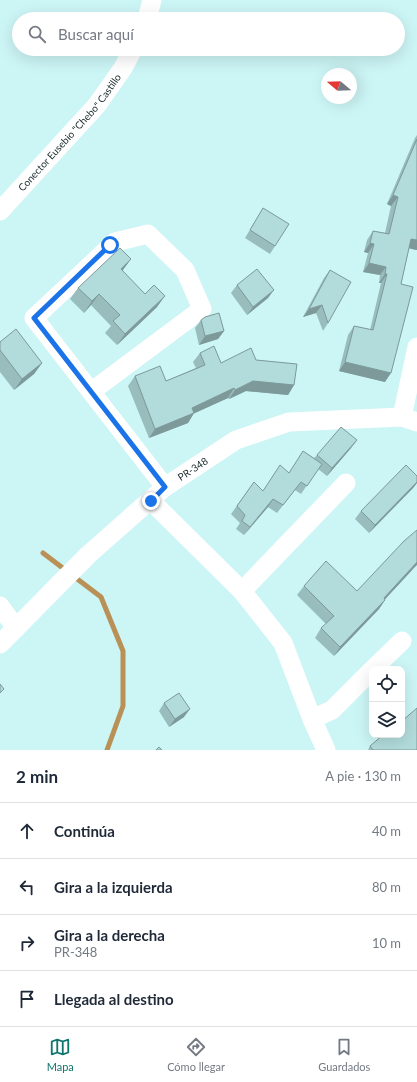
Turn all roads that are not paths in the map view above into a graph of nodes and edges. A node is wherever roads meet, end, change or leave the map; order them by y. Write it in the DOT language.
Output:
graph roads {
  1 [pos="152,0"];
  2 [pos="149,12"];
  3 [pos="129,56"];
  4 [pos="0,211"];
  5 [pos="417,347"];
  6 [pos="92,391"];
  7 [pos="409,420"];
  8 [pos="346,483"];
  9 [pos="165,487"];
  10 [pos="151,501"];
  11 [pos="242,591"];
  12 [pos="0,606"];
  13 [pos="16,628"];
  14 [pos="402,641"];
  15 [pos="0,644"];
  16 [pos="377,666"];
  17 [pos="369,674"];
  18 [pos="312,719"];
  19 [pos="323,749"];
  1 -- 2 [label="street"];
  3 -- 4 [label="street, Conector Eusebio \"Chebo\" Castillo"];
  5 -- 7 [label="street"];
  6 -- 6 [label="street"];
  6 -- 9 [label="street"];
  7 -- 9 [label="street, PR-348 / PR-348"];
  8 -- 11 [label="street"];
  9 -- 10 [label="street, PR-348 / PR-348"];
  10 -- 11 [label="street"];
  10 -- 13 [label="street, PR-348 / PR-348"];
  11 -- 18 [label="street"];
  12 -- 13 [label="street"];
  13 -- 15 [label="street, PR-348 / PR-348"];
  14 -- 16 [label="street"];
  17 -- 18 [label="street"];
  18 -- 19 [label="street"];
}
